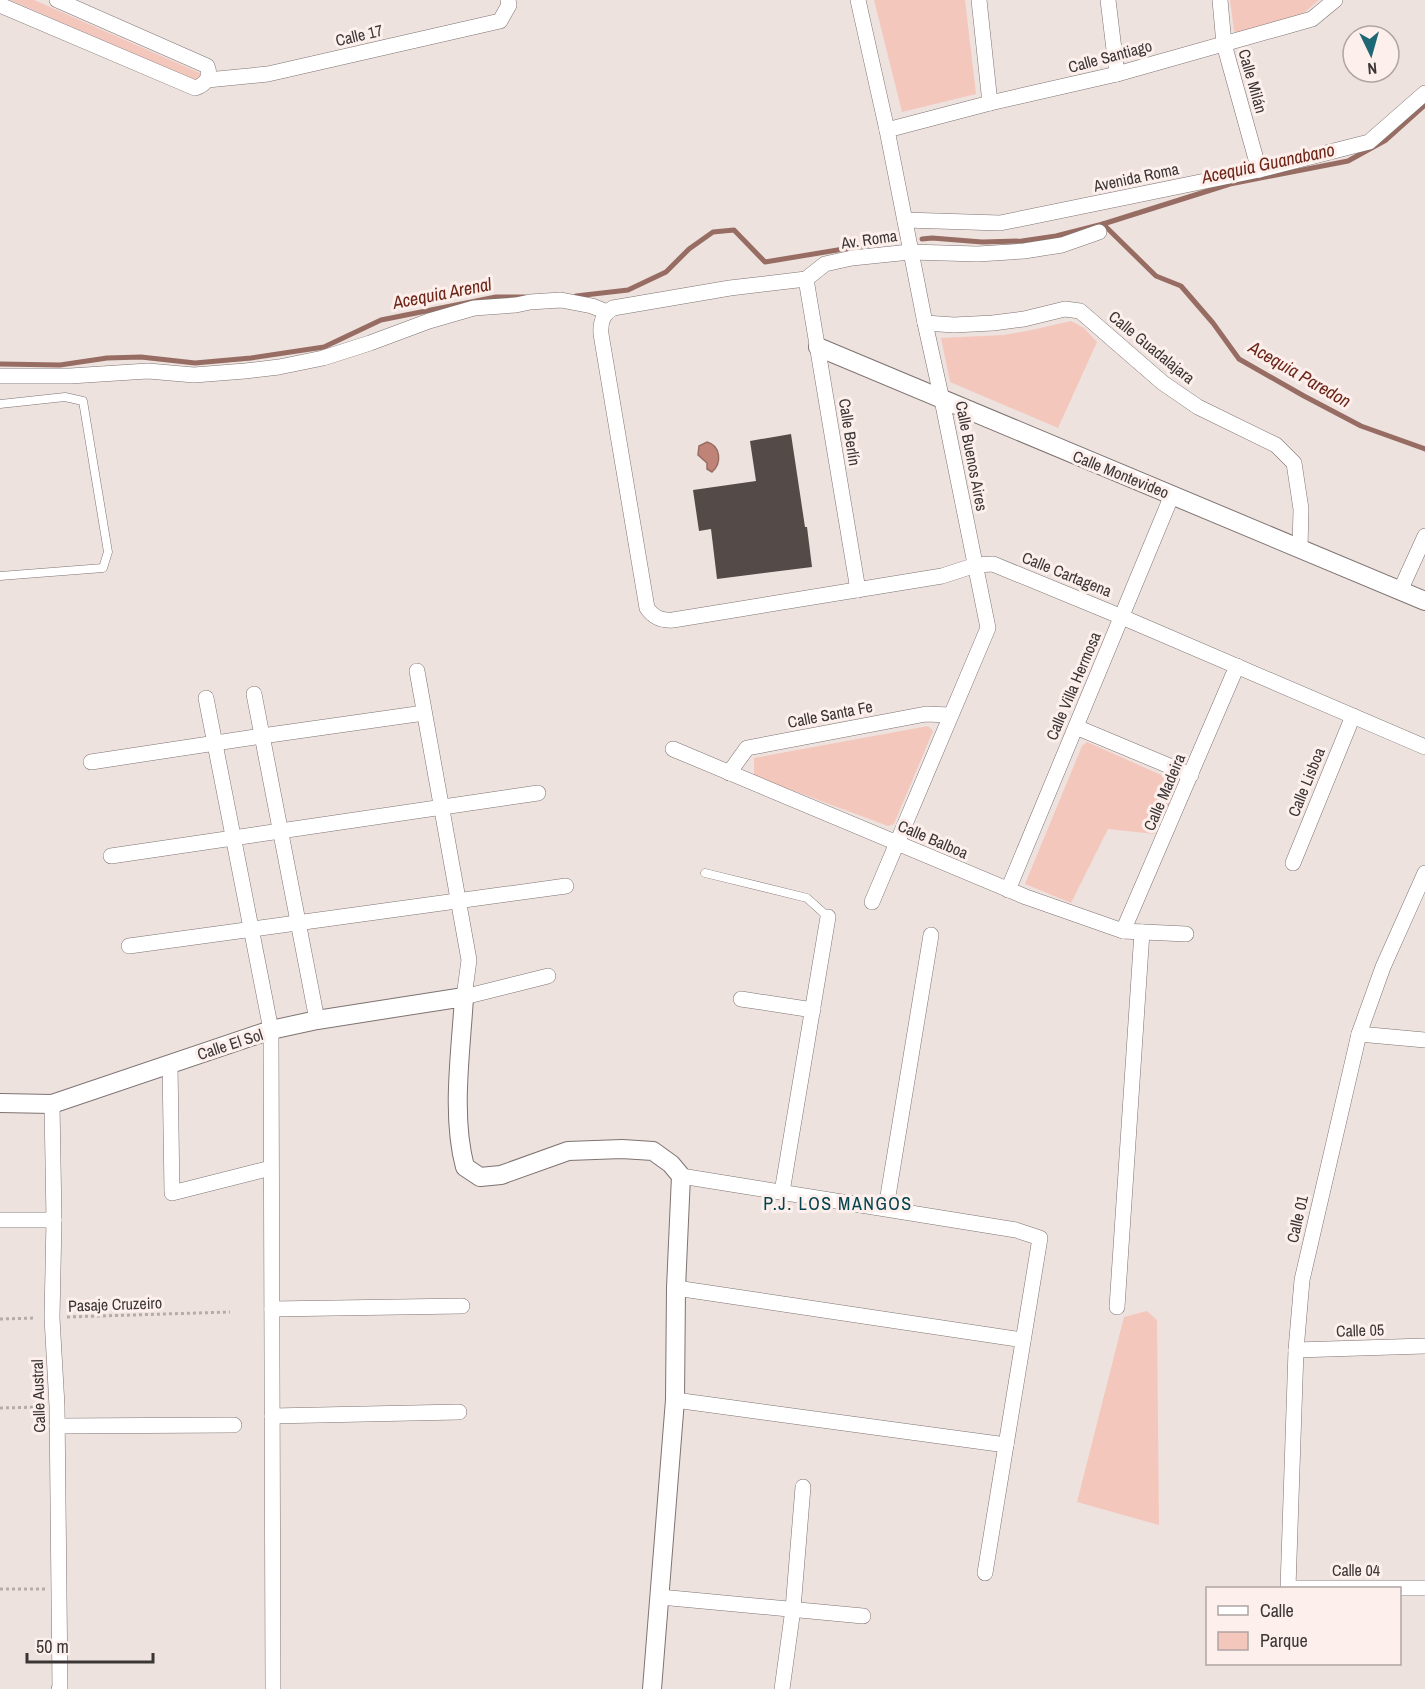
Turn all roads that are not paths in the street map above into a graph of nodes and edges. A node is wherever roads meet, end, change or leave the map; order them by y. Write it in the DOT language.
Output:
graph roads {
  1 [pos="57,0"];
  2 [pos="858,0"];
  3 [pos="979,0"];
  4 [pos="1108,0"];
  5 [pos="1220,0"];
  6 [pos="1335,0"];
  7 [pos="508,2"];
  8 [pos="0,5"];
  9 [pos="1224,44"];
  10 [pos="1117,74"];
  11 [pos="207,80"];
  12 [pos="1425,93"];
  13 [pos="990,103"];
  14 [pos="887,130"];
  15 [pos="1259,170"];
  16 [pos="905,220"];
  17 [pos="1099,232"];
  18 [pos="910,252"];
  19 [pos="806,279"];
  20 [pos="610,310"];
  21 [pos="925,323"];
  22 [pos="818,347"];
  23 [pos="0,376"];
  24 [pos="942,400"];
  25 [pos="0,404"];
  26 [pos="1172,495"];
  27 [pos="1425,536"];
  28 [pos="1300,548"];
  29 [pos="976,565"];
  30 [pos="0,576"];
  31 [pos="858,590"];
  32 [pos="1400,591"];
  33 [pos="1425,601"];
  34 [pos="1122,616"];
  35 [pos="1237,666"];
  36 [pos="417,671"];
  37 [pos="254,694"];
  38 [pos="206,698"];
  39 [pos="424,713"];
  40 [pos="950,716"];
  41 [pos="1353,716"];
  42 [pos="1076,727"];
  43 [pos="262,736"];
  44 [pos="215,744"];
  45 [pos="1425,747"];
  46 [pos="674,749"];
  47 [pos="91,762"];
  48 [pos="729,773"];
  49 [pos="1191,775"];
  50 [pos="538,793"];
  51 [pos="441,807"];
  52 [pos="282,832"];
  53 [pos="232,839"];
  54 [pos="896,843"];
  55 [pos="111,856"];
  56 [pos="1293,863"];
  57 [pos="705,873"];
  58 [pos="1425,873"];
  59 [pos="566,886"];
  60 [pos="1008,890"];
  61 [pos="458,900"];
  62 [pos="872,902"];
  63 [pos="828,917"];
  64 [pos="299,922"];
  65 [pos="251,929"];
  66 [pos="1123,931"];
  67 [pos="1142,932"];
  68 [pos="1186,934"];
  69 [pos="931,935"];
  70 [pos="129,946"];
  71 [pos="548,976"];
  72 [pos="464,997"];
  73 [pos="741,999"];
  74 [pos="813,1010"];
  75 [pos="317,1020"];
  76 [pos="271,1030"];
  77 [pos="1359,1035"];
  78 [pos="1425,1040"];
  79 [pos="170,1064"];
  80 [pos="0,1103"];
  81 [pos="52,1104"];
  82 [pos="272,1168"];
  83 [pos="681,1176"];
  84 [pos="782,1192"];
  85 [pos="886,1208"];
  86 [pos="0,1220"];
  87 [pos="54,1220"];
  88 [pos="676,1288"];
  89 [pos="462,1306"];
  90 [pos="1117,1307"];
  91 [pos="272,1309"];
  92 [pos="1023,1340"];
  93 [pos="1425,1346"];
  94 [pos="1296,1350"];
  95 [pos="675,1400"];
  96 [pos="459,1412"];
  97 [pos="273,1416"];
  98 [pos="234,1425"];
  99 [pos="57,1426"];
  100 [pos="1006,1444"];
  101 [pos="803,1487"];
  102 [pos="985,1573"];
  103 [pos="1288,1587"];
  104 [pos="1401,1588"];
  105 [pos="1425,1588"];
  106 [pos="660,1597"];
  107 [pos="793,1609"];
  108 [pos="863,1616"];
  109 [pos="60,1688"];
  110 [pos="273,1689"];
  111 [pos="652,1689"];
  112 [pos="782,1689"];
  1 -- 11 [label="street"];
  2 -- 14 [label="street, Calle Buenos Aires"];
  3 -- 13 [label="street"];
  4 -- 10 [label="street"];
  5 -- 9 [label="street, Calle Milán"];
  6 -- 9 [label="street, Calle Santiago"];
  7 -- 11 [label="street, Calle 17"];
  8 -- 11 [label="street, Calle 17"];
  9 -- 10 [label="street, Calle Santiago"];
  9 -- 15 [label="street, Calle Milán"];
  10 -- 13 [label="street, Calle Santiago"];
  12 -- 15 [label="street, Avenida Roma"];
  13 -- 14 [label="street, Calle Santiago"];
  14 -- 16 [label="street, Calle Buenos Aires"];
  15 -- 16 [label="street, Avenida Roma"];
  16 -- 18 [label="street, Calle Buenos Aires"];
  17 -- 18 [label="street, Av. Roma"];
  18 -- 19 [label="street, Av. Roma"];
  18 -- 21 [label="street, Calle Buenos Aires"];
  19 -- 20 [label="street, Av. Roma"];
  19 -- 22 [label="street, Calle Berlín"];
  20 -- 23 [label="street"];
  20 -- 31 [label="street, Calle Cartagena"];
  21 -- 24 [label="street, Calle Buenos Aires"];
  21 -- 28 [label="street, Calle Guadalajara"];
  22 -- 24 [label="street, Calle Montevideo"];
  22 -- 31 [label="street, Calle Berlín"];
  24 -- 26 [label="street, Calle Montevideo"];
  24 -- 29 [label="street, Calle Buenos Aires"];
  25 -- 30 [label="lane"];
  26 -- 28 [label="street, Calle Montevideo"];
  26 -- 34 [label="street, Calle Villa Hermosa"];
  27 -- 32 [label="street"];
  28 -- 32 [label="street, Calle Montevideo"];
  29 -- 31 [label="street, Calle Cartagena"];
  29 -- 34 [label="street, Calle Cartagena"];
  29 -- 40 [label="street, Calle Buenos Aires"];
  32 -- 33 [label="street, Calle Montevideo"];
  34 -- 35 [label="street, Calle Cartagena"];
  34 -- 42 [label="street, Calle Villa Hermosa"];
  35 -- 41 [label="street, Calle Cartagena"];
  35 -- 49 [label="street, Calle Madeira"];
  36 -- 39 [label="street"];
  37 -- 43 [label="street"];
  38 -- 44 [label="street"];
  39 -- 43 [label="street"];
  39 -- 51 [label="street"];
  40 -- 48 [label="street, Calle Santa Fe"];
  40 -- 54 [label="street, Calle Buenos Aires"];
  41 -- 45 [label="street, Calle Cartagena"];
  41 -- 56 [label="street, Calle Lisboa"];
  42 -- 49 [label="street"];
  42 -- 60 [label="street, Calle Villa Hermosa"];
  43 -- 44 [label="street"];
  43 -- 52 [label="street"];
  44 -- 47 [label="street"];
  44 -- 53 [label="street"];
  46 -- 48 [label="street, Calle Balboa"];
  48 -- 54 [label="street, Calle Balboa"];
  49 -- 66 [label="street, Calle Madeira"];
  50 -- 51 [label="street"];
  51 -- 52 [label="street"];
  51 -- 61 [label="street"];
  52 -- 53 [label="street"];
  52 -- 64 [label="street"];
  53 -- 55 [label="street"];
  53 -- 65 [label="street"];
  54 -- 60 [label="street, Calle Balboa"];
  54 -- 62 [label="street, Calle Buenos Aires"];
  57 -- 63 [label="lane"];
  58 -- 77 [label="street, Calle 01"];
  59 -- 61 [label="street"];
  60 -- 66 [label="street, Calle Balboa"];
  61 -- 64 [label="street"];
  61 -- 72 [label="street"];
  63 -- 74 [label="street"];
  64 -- 65 [label="street"];
  64 -- 75 [label="street"];
  65 -- 70 [label="street"];
  65 -- 76 [label="street"];
  66 -- 67 [label="street, Calle Balboa"];
  67 -- 68 [label="street, Calle Balboa"];
  67 -- 90 [label="street"];
  69 -- 85 [label="street"];
  71 -- 72 [label="street"];
  72 -- 75 [label="street, Calle El Sol"];
  72 -- 83 [label="street"];
  73 -- 74 [label="street"];
  74 -- 84 [label="street"];
  75 -- 76 [label="street, Calle El Sol"];
  76 -- 79 [label="street, Calle El Sol"];
  76 -- 82 [label="street"];
  77 -- 78 [label="street"];
  77 -- 94 [label="street, Calle 01"];
  79 -- 81 [label="street, Calle El Sol"];
  79 -- 82 [label="street"];
  80 -- 81 [label="street, Calle El Sol"];
  81 -- 87 [label="street, Calle Austral"];
  82 -- 91 [label="street"];
  83 -- 84 [label="street"];
  83 -- 88 [label="street"];
  84 -- 85 [label="street"];
  85 -- 92 [label="street"];
  86 -- 87 [label="street"];
  87 -- 99 [label="street, Calle Austral"];
  88 -- 92 [label="street"];
  88 -- 95 [label="street"];
  89 -- 91 [label="street"];
  91 -- 97 [label="street"];
  92 -- 100 [label="street"];
  93 -- 94 [label="street, Calle 05"];
  94 -- 103 [label="street, Calle 01"];
  95 -- 100 [label="street"];
  95 -- 106 [label="street"];
  96 -- 97 [label="street"];
  97 -- 110 [label="street"];
  98 -- 99 [label="street"];
  99 -- 109 [label="street, Calle Austral"];
  100 -- 102 [label="street"];
  101 -- 107 [label="street"];
  104 -- 105 [label="street, Calle 04"];
  106 -- 107 [label="street"];
  106 -- 111 [label="street"];
  107 -- 108 [label="street"];
  107 -- 112 [label="street"];
}
